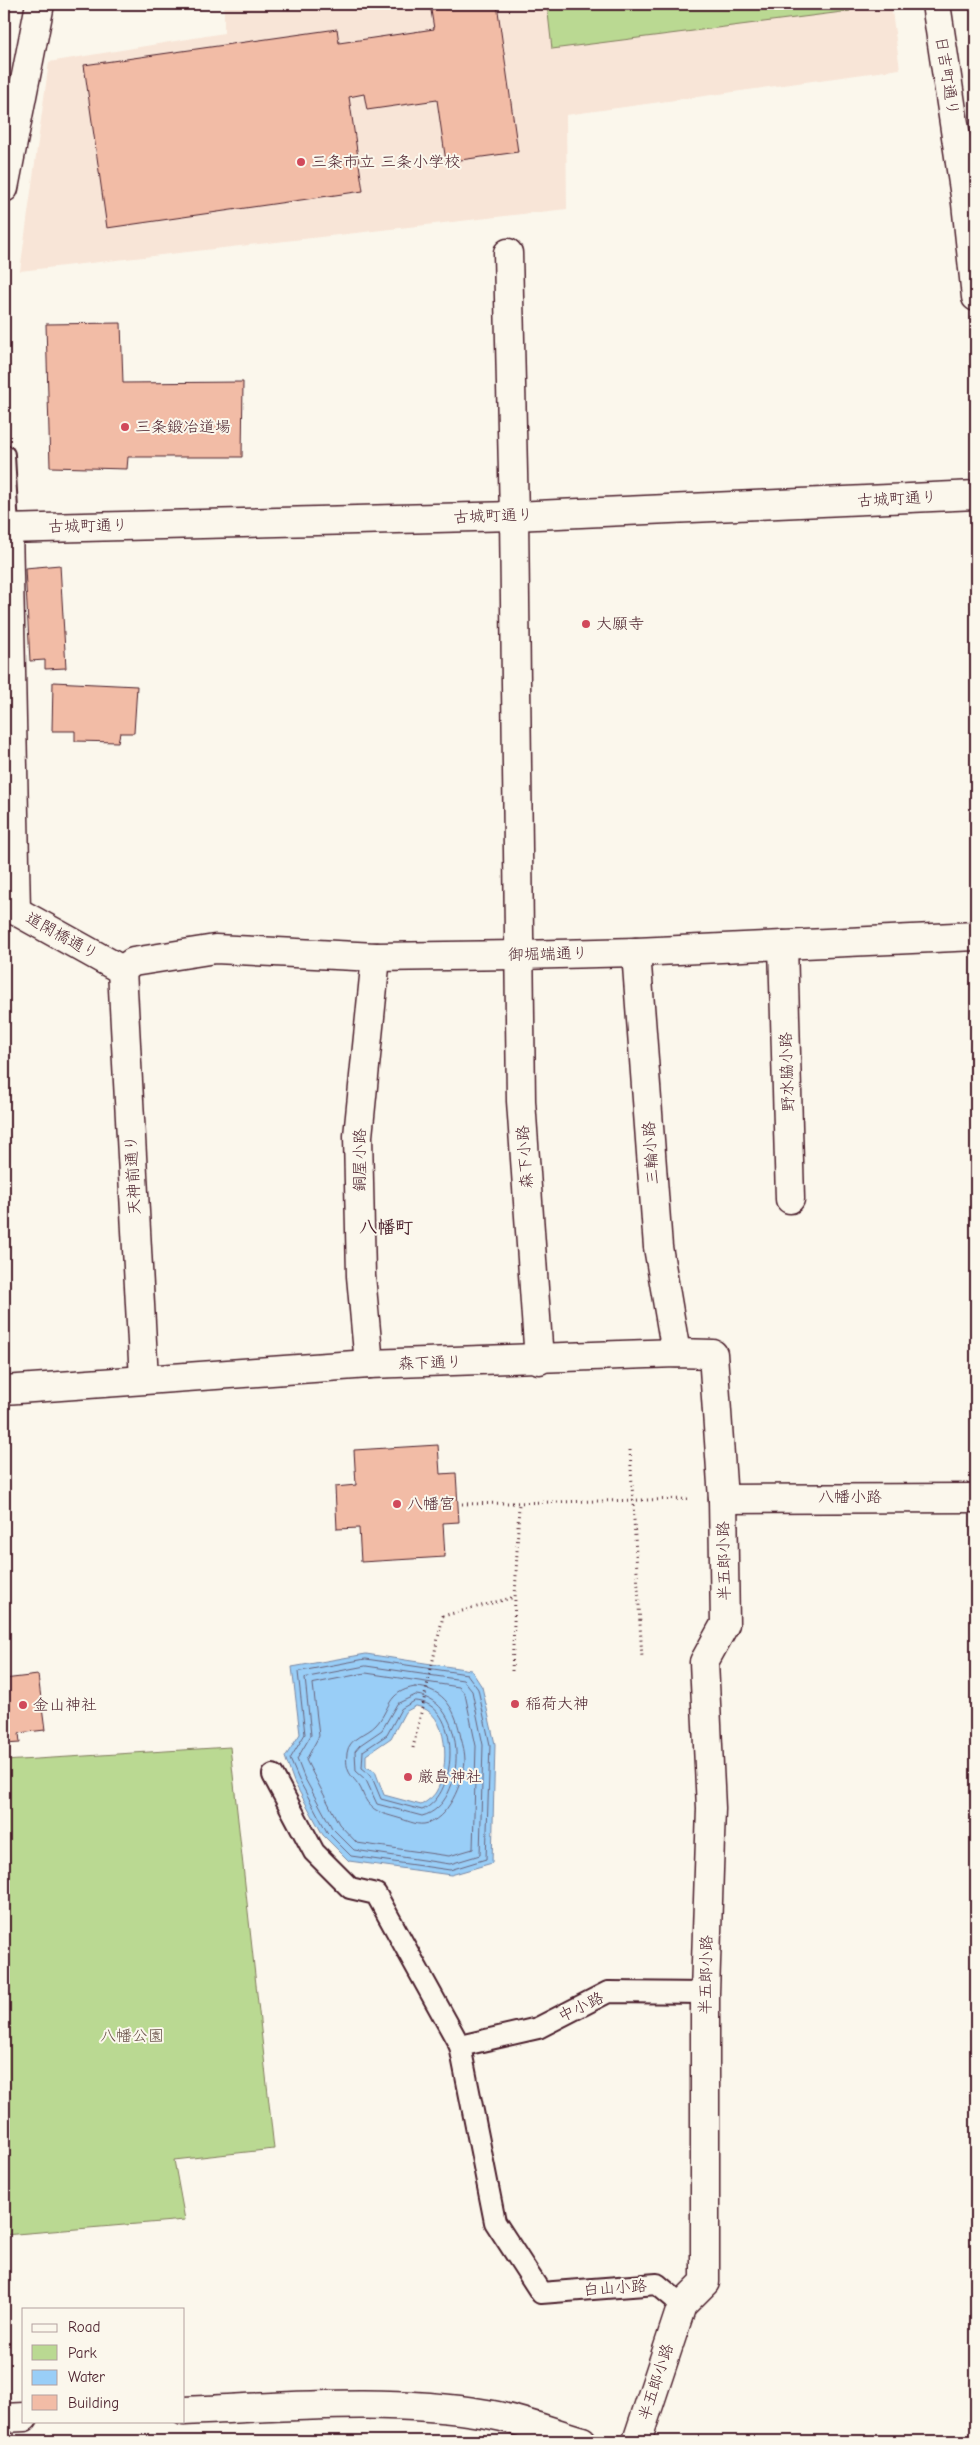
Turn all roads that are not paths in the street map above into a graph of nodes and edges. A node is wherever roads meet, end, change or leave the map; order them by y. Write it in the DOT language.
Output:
graph roads {
  1 [pos="40,4"];
  2 [pos="936,4"];
  3 [pos="4,188"];
  4 [pos="971,203"];
  5 [pos="508,253"];
  6 [pos="976,297"];
  7 [pos="4,455"];
  8 [pos="976,495"];
  9 [pos="514,516"];
  10 [pos="6,528"];
  11 [pos="10,906"];
  12 [pos="976,936"];
  13 [pos="783,945"];
  14 [pos="636,952"];
  15 [pos="520,955"];
  16 [pos="376,957"];
  17 [pos="122,970"];
  18 [pos="790,1199"];
  19 [pos="676,1353"];
  20 [pos="538,1360"];
  21 [pos="369,1364"];
  22 [pos="144,1379"];
  23 [pos="4,1390"];
  24 [pos="976,1498"];
  25 [pos="723,1499"];
  26 [pos="273,1775"];
  27 [pos="705,1993"];
  28 [pos="460,2046"];
  29 [pos="682,2305"];
  30 [pos="185,2411"];
  31 [pos="4,2418"];
  32 [pos="22,2418"];
  33 [pos="582,2441"];
  34 [pos="637,2441"];
  1 -- 3 [label="street"];
  2 -- 4 [label="street, 日吉町通り"];
  4 -- 6 [label="street, 日吉町通り"];
  5 -- 9 [label="street, 森下小路"];
  7 -- 10 [label="lane"];
  8 -- 9 [label="street, 古城町通り"];
  9 -- 10 [label="street, 古城町通り"];
  9 -- 15 [label="street, 森下小路"];
  10 -- 11 [label="street"];
  11 -- 17 [label="street, 道閑橋通り"];
  12 -- 13 [label="street, 御堀端通り"];
  13 -- 14 [label="street, 御堀端通り"];
  13 -- 18 [label="street, 野水脇小路"];
  14 -- 15 [label="street, 御堀端通り"];
  14 -- 19 [label="street, 三輪小路"];
  15 -- 16 [label="street, 御堀端通り"];
  15 -- 20 [label="street, 森下小路"];
  16 -- 17 [label="street, 御堀端通り"];
  16 -- 21 [label="street, 銅屋小路"];
  17 -- 22 [label="street, 天神前通り"];
  19 -- 20 [label="street, 森下通り"];
  19 -- 25 [label="street, 森下通り"];
  20 -- 21 [label="street, 森下通り"];
  21 -- 22 [label="street, 森下通り"];
  22 -- 23 [label="street, 森下通り"];
  24 -- 25 [label="street, 八幡小路"];
  25 -- 27 [label="street, 半五郎小路"];
  26 -- 28 [label="lane"];
  27 -- 28 [label="lane, 中小路"];
  27 -- 29 [label="street, 半五郎小路"];
  28 -- 29 [label="lane, 白山小路"];
  29 -- 34 [label="street, 半五郎小路"];
  30 -- 33 [label="street"];
  31 -- 32 [label="street"];
}
